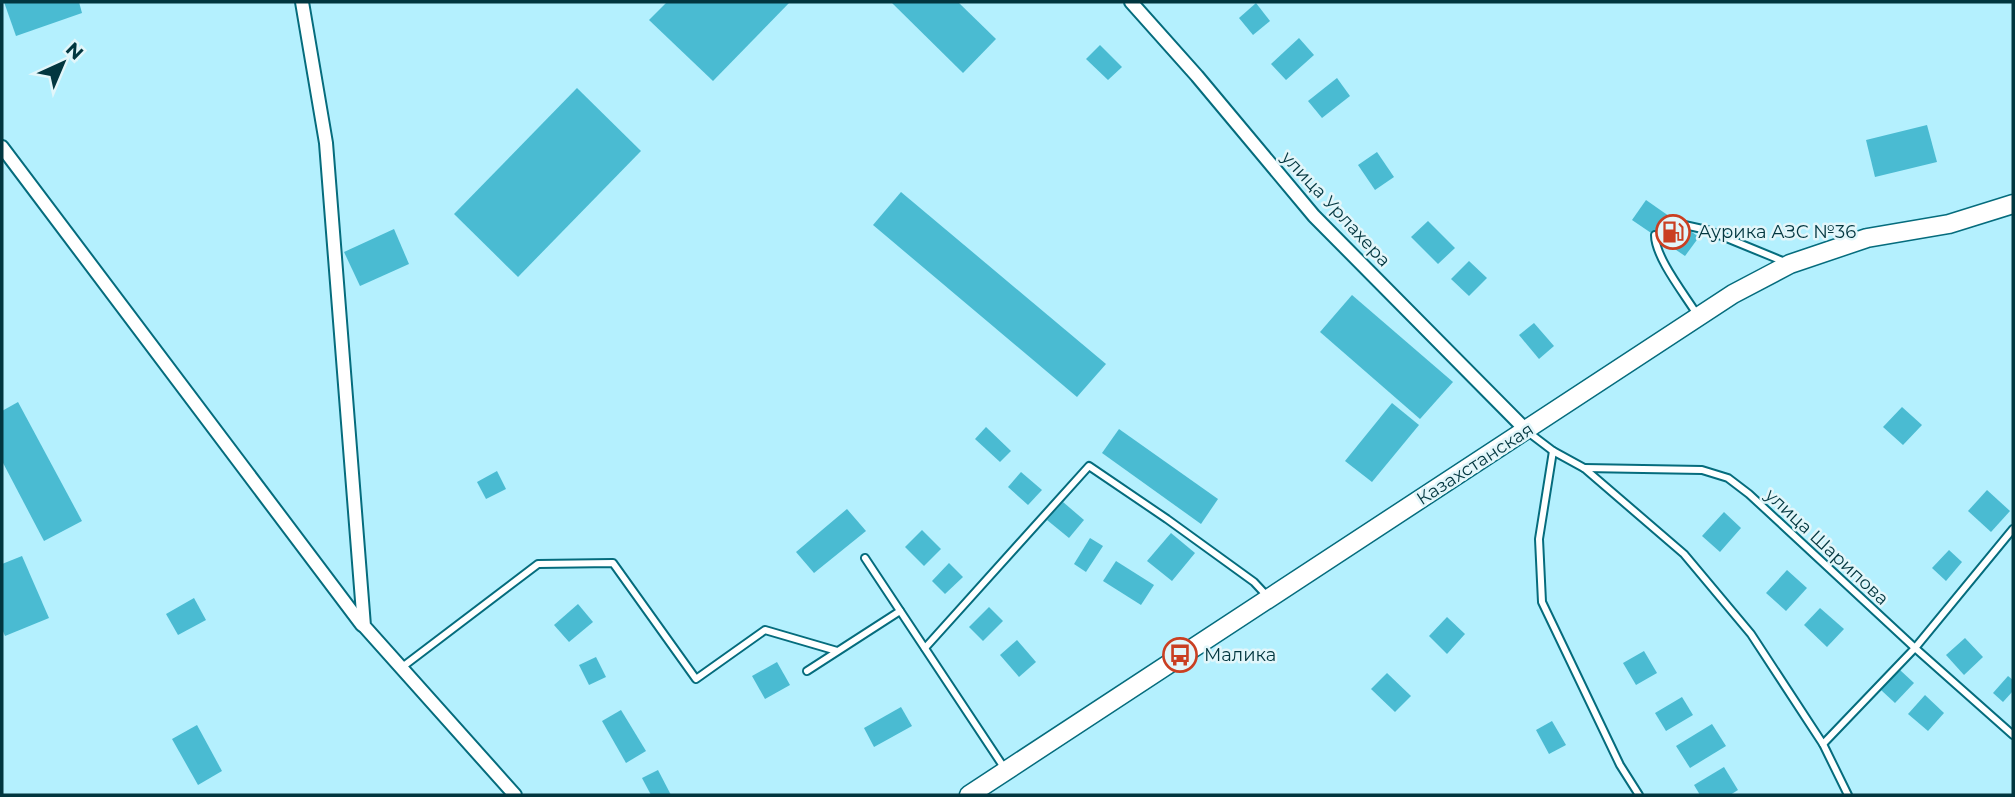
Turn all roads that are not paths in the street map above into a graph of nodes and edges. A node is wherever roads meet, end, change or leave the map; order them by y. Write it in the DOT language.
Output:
graph roads {
  1 [pos="302,2"];
  2 [pos="1131,2"];
  3 [pos="2,147"];
  4 [pos="2013,204"];
  5 [pos="1681,224"];
  6 [pos="1655,235"];
  7 [pos="1790,264"];
  8 [pos="1699,317"];
  9 [pos="1526,430"];
  10 [pos="1553,451"];
  11 [pos="1584,468"];
  12 [pos="2013,529"];
  13 [pos="865,558"];
  14 [pos="1269,598"];
  15 [pos="900,611"];
  16 [pos="363,626"];
  17 [pos="925,648"];
  18 [pos="1915,648"];
  19 [pos="837,651"];
  20 [pos="401,668"];
  21 [pos="807,671"];
  22 [pos="2013,735"];
  23 [pos="1823,744"];
  24 [pos="1006,771"];
  25 [pos="514,795"];
  26 [pos="969,795"];
  27 [pos="1639,795"];
  28 [pos="1848,795"];
  1 -- 16 [label="street"];
  2 -- 9 [label="street, улица Урлахера"];
  3 -- 16 [label="street"];
  4 -- 7 [label="main road, Казахстанская"];
  5 -- 7 [label="lane"];
  6 -- 8 [label="lane"];
  7 -- 8 [label="main road, Казахстанская"];
  8 -- 9 [label="main road, Казахстанская"];
  9 -- 10 [label="lane, улица Шарипова"];
  9 -- 14 [label="main road, Казахстанская"];
  10 -- 11 [label="lane, улица Шарипова"];
  10 -- 27 [label="lane"];
  11 -- 18 [label="lane, улица Шарипова"];
  11 -- 23 [label="lane, улица Шарипова"];
  12 -- 18 [label="lane"];
  13 -- 15 [label="lane"];
  14 -- 17 [label="lane"];
  14 -- 24 [label="main road, Казахстанская"];
  15 -- 17 [label="lane"];
  15 -- 19 [label="lane"];
  16 -- 20 [label="street"];
  17 -- 24 [label="lane"];
  18 -- 22 [label="lane, улица Шарипова"];
  18 -- 23 [label="lane"];
  19 -- 20 [label="lane"];
  19 -- 21 [label="lane"];
  20 -- 25 [label="street"];
  23 -- 28 [label="lane, улица Шарипова"];
  24 -- 26 [label="main road, Казахстанская"];
}
